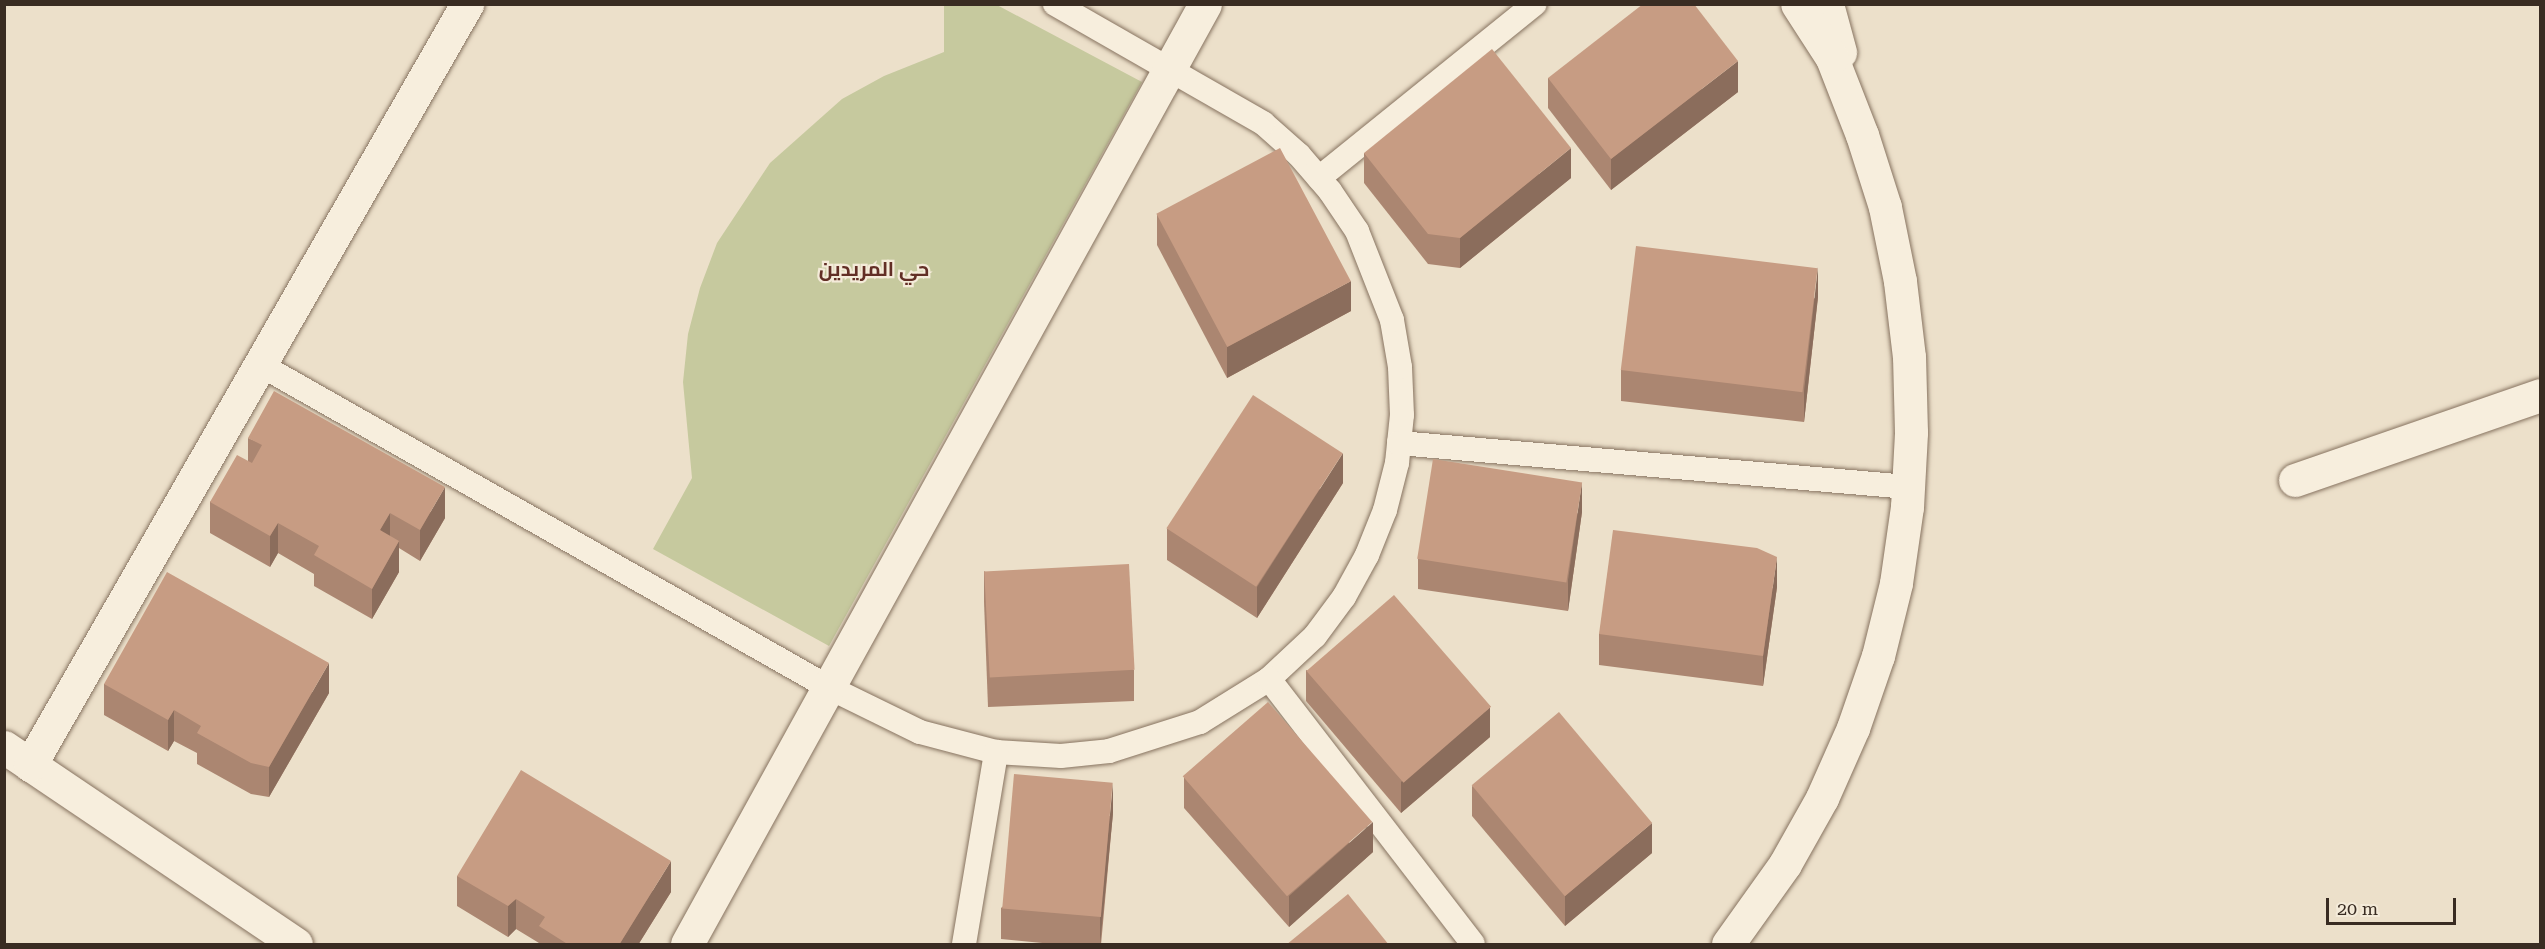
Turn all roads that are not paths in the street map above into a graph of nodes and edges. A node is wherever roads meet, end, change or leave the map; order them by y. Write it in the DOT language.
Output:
graph roads {
  1 [pos="467,4"];
  2 [pos="1055,4"];
  3 [pos="1205,4"];
  4 [pos="1535,4"];
  5 [pos="1797,4"];
  6 [pos="1827,4"];
  7 [pos="1170,68"];
  8 [pos="1862,135"];
  9 [pos="1319,178"];
  10 [pos="259,364"];
  11 [pos="2541,395"];
  12 [pos="1399,442"];
  13 [pos="2295,480"];
  14 [pos="1908,487"];
  15 [pos="1269,679"];
  16 [pos="828,687"];
  17 [pos="996,752"];
  18 [pos="17,756"];
  19 [pos="296,945"];
  20 [pos="687,945"];
  21 [pos="964,945"];
  22 [pos="1473,945"];
  23 [pos="1728,945"];
  1 -- 10 [label="street"];
  2 -- 7 [label="lane"];
  3 -- 7 [label="street"];
  4 -- 9 [label="lane"];
  5 -- 8 [label="street"];
  6 -- 8 [label="street"];
  7 -- 9 [label="lane"];
  7 -- 16 [label="street"];
  8 -- 14 [label="street"];
  9 -- 12 [label="lane"];
  10 -- 16 [label="lane"];
  10 -- 18 [label="street"];
  11 -- 13 [label="street"];
  12 -- 14 [label="lane"];
  12 -- 15 [label="lane"];
  14 -- 23 [label="street"];
  15 -- 17 [label="lane"];
  15 -- 22 [label="lane"];
  16 -- 17 [label="lane"];
  16 -- 20 [label="street"];
  17 -- 21 [label="lane"];
  18 -- 19 [label="street"];
}
